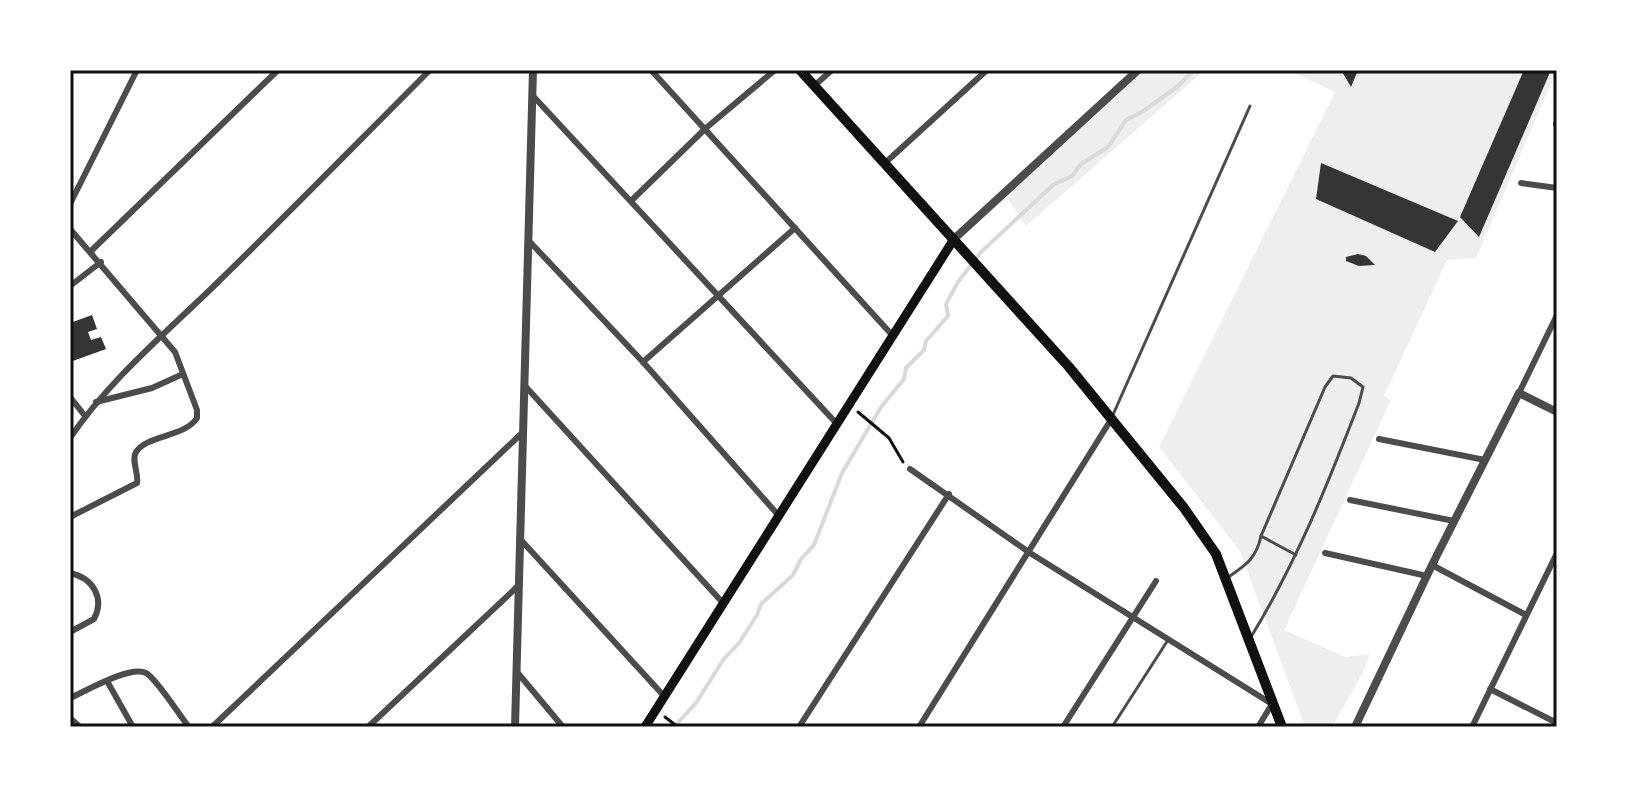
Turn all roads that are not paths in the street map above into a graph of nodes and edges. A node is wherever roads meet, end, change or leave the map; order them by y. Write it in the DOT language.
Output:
graph roads {
  1 [pos="137,70"];
  2 [pos="278,70"];
  3 [pos="430,70"];
  4 [pos="533,70"];
  5 [pos="651,70"];
  6 [pos="775,70"];
  7 [pos="800,70"];
  8 [pos="832,70"];
  9 [pos="987,70"];
  10 [pos="1138,70"];
  11 [pos="814,86"];
  12 [pos="534,97"];
  13 [pos="1250,106"];
  14 [pos="706,128"];
  15 [pos="885,163"];
  16 [pos="1521,183"];
  17 [pos="1557,188"];
  18 [pos="632,200"];
  19 [pos="70,204"];
  20 [pos="795,228"];
  21 [pos="70,229"];
  22 [pos="954,239"];
  23 [pos="530,242"];
  24 [pos="91,251"];
  25 [pos="101,262"];
  26 [pos="70,286"];
  27 [pos="717,295"];
  28 [pos="1557,315"];
  29 [pos="161,333"];
  30 [pos="893,336"];
  31 [pos="643,362"];
  32 [pos="183,374"];
  33 [pos="526,387"];
  34 [pos="1519,393"];
  35 [pos="70,397"];
  36 [pos="96,402"];
  37 [pos="1557,412"];
  38 [pos="85,416"];
  39 [pos="1112,418"];
  40 [pos="837,424"];
  41 [pos="522,433"];
  42 [pos="70,438"];
  43 [pos="1379,439"];
  44 [pos="1485,460"];
  45 [pos="910,469"];
  46 [pos="949,494"];
  47 [pos="1350,500"];
  48 [pos="779,516"];
  49 [pos="70,517"];
  50 [pos="1454,521"];
  51 [pos="1261,536"];
  52 [pos="520,539"];
  53 [pos="1030,553"];
  54 [pos="1325,553"];
  55 [pos="1557,553"];
  56 [pos="1296,555"];
  57 [pos="1432,565"];
  58 [pos="70,573"];
  59 [pos="1427,576"];
  60 [pos="1226,579"];
  61 [pos="1156,581"];
  62 [pos="518,586"];
  63 [pos="723,603"];
  64 [pos="1526,615"];
  65 [pos="1133,618"];
  66 [pos="70,632"];
  67 [pos="1168,640"];
  68 [pos="1249,640"];
  69 [pos="517,672"];
  70 [pos="107,681"];
  71 [pos="1490,689"];
  72 [pos="664,696"];
  73 [pos="70,698"];
  74 [pos="1272,704"];
  75 [pos="70,718"];
  76 [pos="1557,723"];
  77 [pos="80,727"];
  78 [pos="133,727"];
  79 [pos="189,727"];
  80 [pos="212,727"];
  81 [pos="368,727"];
  82 [pos="515,727"];
  83 [pos="563,727"];
  84 [pos="645,727"];
  85 [pos="799,727"];
  86 [pos="919,727"];
  87 [pos="1063,727"];
  88 [pos="1112,727"];
  89 [pos="1258,727"];
  90 [pos="1282,727"];
  91 [pos="1355,727"];
  92 [pos="1472,727"];
  1 -- 19 [label="street"];
  2 -- 24 [label="street"];
  3 -- 29 [label="street"];
  4 -- 12 [label="street"];
  5 -- 14 [label="street"];
  6 -- 14 [label="street"];
  7 -- 11 [label="main road"];
  8 -- 11 [label="street"];
  9 -- 15 [label="street"];
  10 -- 22 [label="street"];
  11 -- 15 [label="main road"];
  12 -- 18 [label="street"];
  12 -- 23 [label="street"];
  13 -- 39 [label="lane"];
  14 -- 18 [label="street"];
  14 -- 20 [label="street"];
  15 -- 22 [label="main road"];
  16 -- 17 [label="street"];
  18 -- 27 [label="street"];
  20 -- 27 [label="street"];
  20 -- 30 [label="street"];
  21 -- 24 [label="street"];
  22 -- 30 [label="main road"];
  22 -- 39 [label="main road"];
  23 -- 31 [label="street"];
  23 -- 33 [label="street"];
  24 -- 25 [label="street"];
  25 -- 26 [label="street"];
  25 -- 29 [label="street"];
  27 -- 31 [label="street"];
  27 -- 40 [label="street"];
  28 -- 34 [label="street"];
  29 -- 32 [label="street"];
  29 -- 36 [label="street"];
  30 -- 40 [label="main road"];
  31 -- 48 [label="street"];
  32 -- 36 [label="street"];
  32 -- 49 [label="street"];
  33 -- 41 [label="street"];
  33 -- 63 [label="street"];
  34 -- 37 [label="street"];
  34 -- 44 [label="street"];
  35 -- 38 [label="street"];
  36 -- 38 [label="street"];
  38 -- 42 [label="street"];
  39 -- 53 [label="street"];
  39 -- 60 [label="main road"];
  40 -- 48 [label="main road"];
  41 -- 52 [label="street"];
  41 -- 80 [label="street"];
  43 -- 44 [label="street"];
  44 -- 50 [label="street"];
  45 -- 46 [label="street"];
  46 -- 53 [label="street"];
  46 -- 85 [label="street"];
  47 -- 50 [label="street"];
  48 -- 63 [label="main road"];
  50 -- 57 [label="street"];
  51 -- 56 [label="lane"];
  51 -- 56 [label="lane"];
  51 -- 60 [label="lane"];
  52 -- 62 [label="street"];
  52 -- 72 [label="street"];
  53 -- 65 [label="street"];
  53 -- 86 [label="street"];
  54 -- 59 [label="street"];
  55 -- 64 [label="street"];
  56 -- 68 [label="lane"];
  57 -- 59 [label="street"];
  57 -- 64 [label="street"];
  58 -- 66 [label="street"];
  59 -- 91 [label="street"];
  60 -- 68 [label="main road"];
  61 -- 65 [label="street"];
  62 -- 69 [label="street"];
  62 -- 81 [label="street"];
  63 -- 72 [label="main road"];
  64 -- 71 [label="street"];
  65 -- 67 [label="street"];
  65 -- 87 [label="street"];
  67 -- 74 [label="street"];
  67 -- 88 [label="lane"];
  68 -- 74 [label="main road"];
  69 -- 82 [label="street"];
  69 -- 83 [label="street"];
  70 -- 73 [label="street"];
  70 -- 78 [label="street"];
  70 -- 79 [label="street"];
  71 -- 76 [label="street"];
  71 -- 92 [label="street"];
  72 -- 84 [label="main road"];
  74 -- 89 [label="street"];
  74 -- 90 [label="main road"];
  75 -- 77 [label="street"];
}
